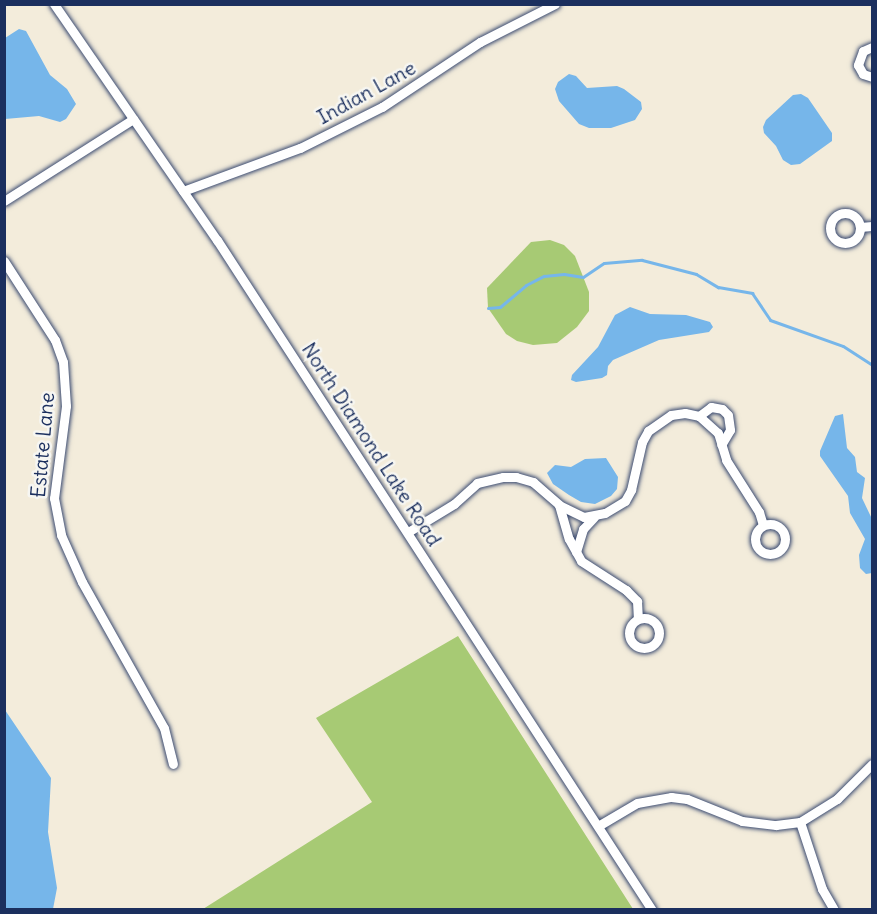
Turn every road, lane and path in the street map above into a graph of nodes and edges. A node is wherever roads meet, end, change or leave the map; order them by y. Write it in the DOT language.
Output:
graph roads {
  1 [pos="54,4"];
  2 [pos="555,4"];
  3 [pos="873,47"];
  4 [pos="873,77"];
  5 [pos="133,119"];
  6 [pos="183,191"];
  7 [pos="4,201"];
  8 [pos="873,226"];
  9 [pos="860,227"];
  10 [pos="4,261"];
  11 [pos="699,416"];
  12 [pos="721,445"];
  13 [pos="559,505"];
  14 [pos="594,517"];
  15 [pos="763,525"];
  16 [pos="408,532"];
  17 [pos="576,552"];
  18 [pos="638,619"];
  19 [pos="173,764"];
  20 [pos="873,764"];
  21 [pos="800,822"];
  22 [pos="598,826"];
  23 [pos="652,909"];
  24 [pos="834,909"];
  1 -- 5 [label="street, North Diamond Lake Road"];
  2 -- 6 [label="street, Indian Lane"];
  3 -- 4 [label="street"];
  5 -- 6 [label="street, North Diamond Lake Road"];
  5 -- 7 [label="street"];
  6 -- 16 [label="street, North Diamond Lake Road"];
  8 -- 9 [label="street"];
  10 -- 19 [label="street, Estate Lane"];
  11 -- 12 [label="street"];
  11 -- 12 [label="street"];
  11 -- 14 [label="street"];
  12 -- 15 [label="street"];
  13 -- 14 [label="street"];
  13 -- 16 [label="street"];
  13 -- 17 [label="street"];
  14 -- 17 [label="street"];
  16 -- 22 [label="street, North Diamond Lake Road"];
  17 -- 18 [label="street"];
  20 -- 21 [label="street"];
  21 -- 22 [label="street"];
  21 -- 24 [label="street"];
  22 -- 23 [label="street, North Diamond Lake Road"];
}
